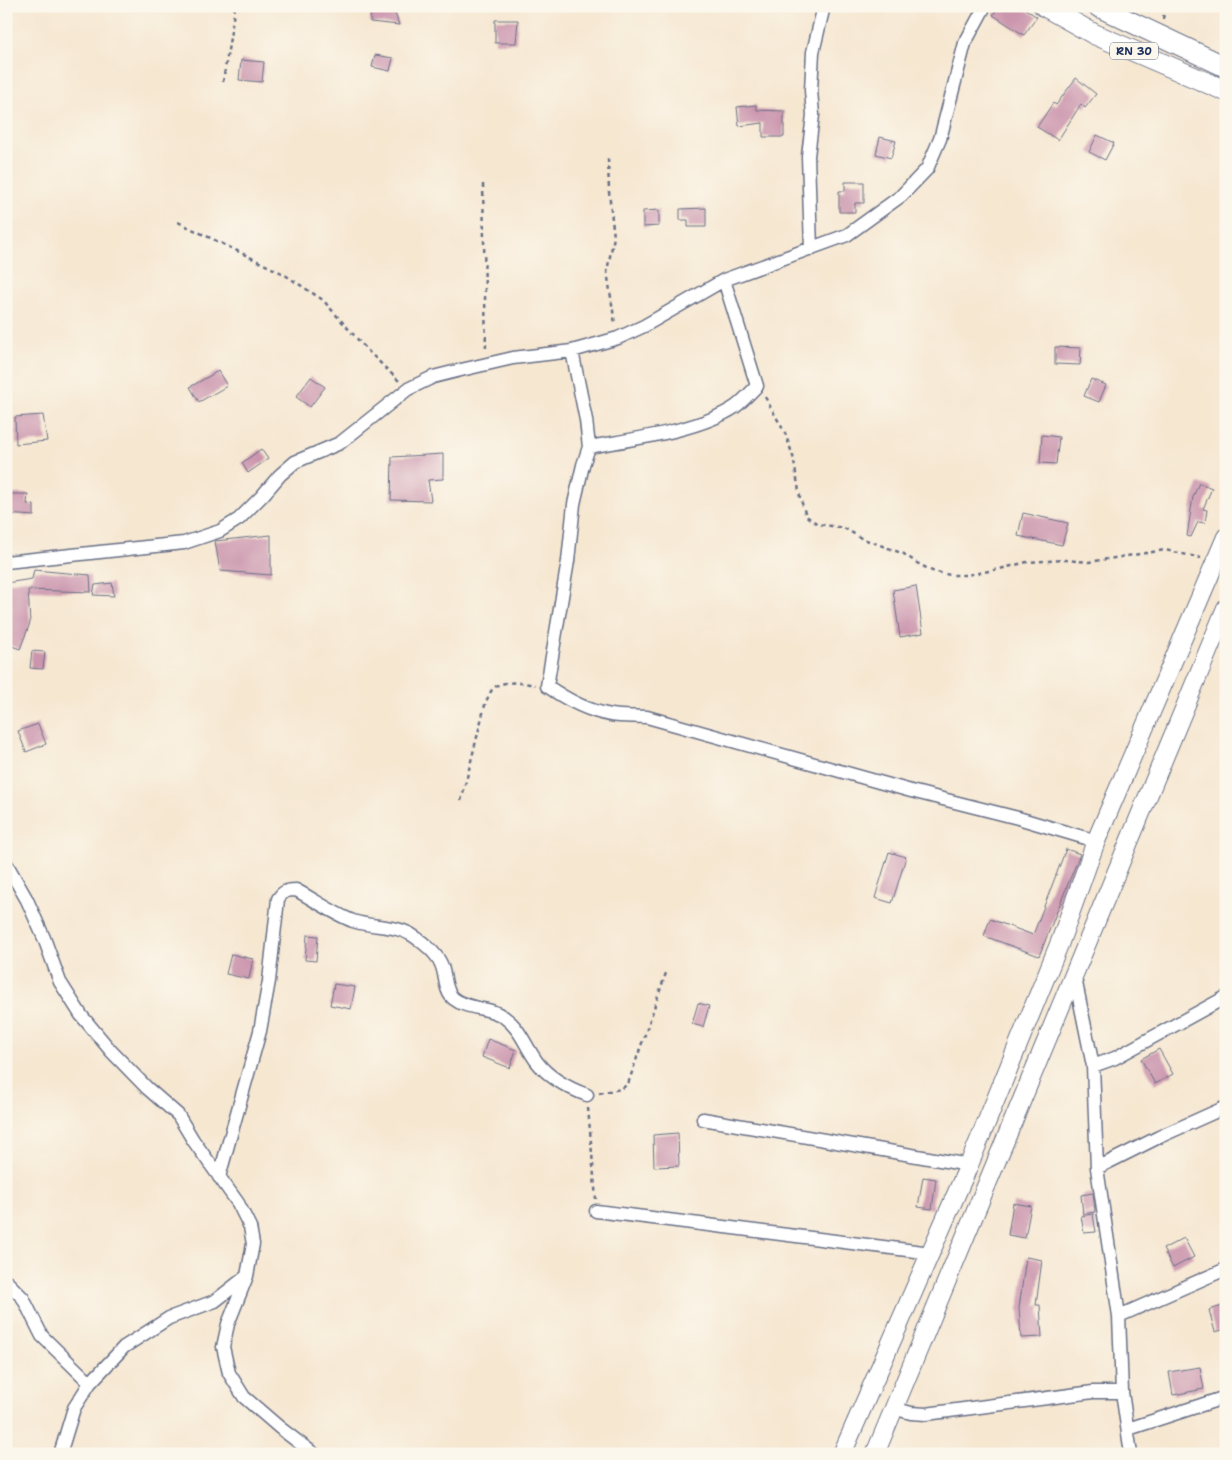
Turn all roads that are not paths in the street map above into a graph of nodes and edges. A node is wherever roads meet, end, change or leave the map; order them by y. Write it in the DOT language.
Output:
graph roads {
  1 [pos="824,6"];
  2 [pos="985,6"];
  3 [pos="1044,6"];
  4 [pos="1097,6"];
  5 [pos="1226,67"];
  6 [pos="1226,91"];
  7 [pos="811,250"];
  8 [pos="724,280"];
  9 [pos="572,351"];
  10 [pos="590,447"];
  11 [pos="1226,537"];
  12 [pos="6,562"];
  13 [pos="1226,608"];
  14 [pos="1096,841"];
  15 [pos="6,863"];
  16 [pos="1074,973"];
  17 [pos="1226,997"];
  18 [pos="1093,1066"];
  19 [pos="587,1095"];
  20 [pos="1226,1107"];
  21 [pos="703,1119"];
  22 [pos="969,1165"];
  23 [pos="1097,1168"];
  24 [pos="220,1177"];
  25 [pos="596,1211"];
  26 [pos="931,1253"];
  27 [pos="1226,1269"];
  28 [pos="247,1276"];
  29 [pos="6,1282"];
  30 [pos="1119,1316"];
  31 [pos="90,1383"];
  32 [pos="1122,1392"];
  33 [pos="1226,1397"];
  34 [pos="893,1408"];
  35 [pos="1128,1429"];
  36 [pos="60,1454"];
  37 [pos="314,1454"];
  38 [pos="842,1454"];
  39 [pos="875,1454"];
  40 [pos="1130,1454"];
  1 -- 7 [label="street"];
  2 -- 7 [label="street"];
  3 -- 6 [label="main road, RN 30"];
  4 -- 5 [label="main road, RN 30"];
  7 -- 8 [label="street"];
  8 -- 9 [label="street"];
  8 -- 10 [label="street"];
  9 -- 10 [label="street"];
  9 -- 12 [label="street"];
  10 -- 14 [label="street"];
  11 -- 14 [label="street"];
  13 -- 16 [label="street"];
  14 -- 22 [label="street"];
  15 -- 24 [label="street"];
  16 -- 18 [label="street"];
  16 -- 34 [label="street"];
  17 -- 18 [label="street"];
  18 -- 23 [label="street"];
  19 -- 24 [label="street"];
  20 -- 23 [label="street"];
  21 -- 22 [label="street"];
  22 -- 26 [label="street"];
  23 -- 30 [label="street"];
  24 -- 28 [label="street"];
  25 -- 26 [label="street"];
  26 -- 38 [label="street"];
  27 -- 30 [label="street"];
  28 -- 31 [label="street"];
  28 -- 37 [label="street"];
  29 -- 31 [label="street"];
  30 -- 32 [label="street"];
  31 -- 36 [label="street"];
  32 -- 34 [label="street"];
  32 -- 35 [label="street"];
  33 -- 35 [label="street"];
  34 -- 39 [label="street"];
  35 -- 40 [label="street"];
}
